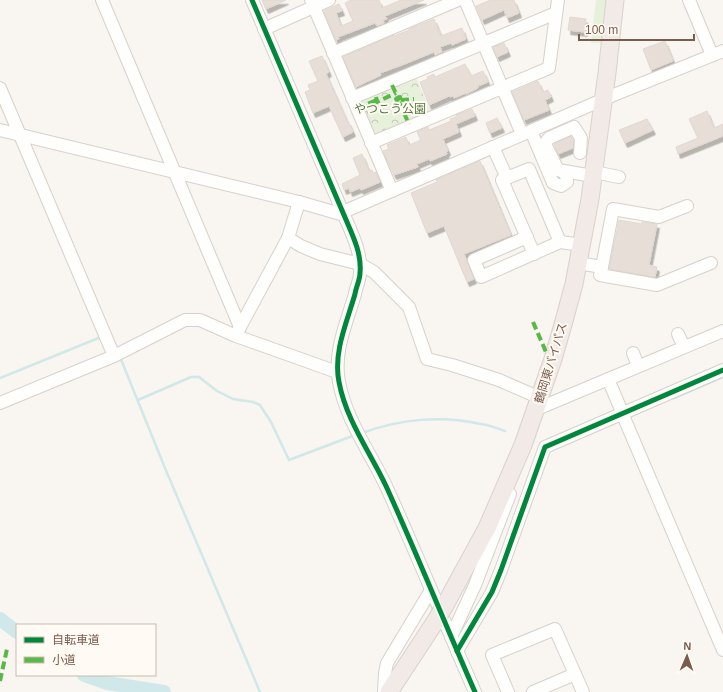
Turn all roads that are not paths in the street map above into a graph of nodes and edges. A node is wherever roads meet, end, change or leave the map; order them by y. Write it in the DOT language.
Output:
graph roads {
  1 [pos="102,0"];
  2 [pos="252,0"];
  3 [pos="329,0"];
  4 [pos="458,0"];
  5 [pos="465,0"];
  6 [pos="558,0"];
  7 [pos="615,0"];
  8 [pos="689,0"];
  9 [pos="312,3"];
  10 [pos="556,13"];
  11 [pos="264,29"];
  12 [pos="483,43"];
  13 [pos="333,53"];
  14 [pos="718,53"];
  15 [pos="0,88"];
  16 [pos="503,88"];
  17 [pos="352,98"];
  18 [pos="604,100"];
  19 [pos="0,130"];
  20 [pos="526,133"];
  21 [pos="20,135"];
  22 [pos="371,143"];
  23 [pos="493,147"];
  24 [pos="586,148"];
  25 [pos="176,172"];
  26 [pos="563,172"];
  27 [pos="593,174"];
  28 [pos="619,177"];
  29 [pos="507,178"];
  30 [pos="392,191"];
  31 [pos="299,202"];
  32 [pos="687,206"];
  33 [pos="343,214"];
  34 [pos="527,237"];
  35 [pos="288,238"];
  36 [pos="560,242"];
  37 [pos="582,245"];
  38 [pos="534,254"];
  39 [pos="578,263"];
  40 [pos="711,263"];
  41 [pos="360,264"];
  42 [pos="602,267"];
  43 [pos="238,331"];
  44 [pos="723,331"];
  45 [pos="678,334"];
  46 [pos="684,347"];
  47 [pos="633,352"];
  48 [pos="114,356"];
  49 [pos="638,366"];
  50 [pos="723,370"];
  51 [pos="337,372"];
  52 [pos="608,379"];
  53 [pos="538,403"];
  54 [pos="0,404"];
  55 [pos="622,413"];
  56 [pos="523,445"];
  57 [pos="431,590"];
  58 [pos="451,637"];
  59 [pos="723,650"];
  60 [pos="457,651"];
  61 [pos="575,674"];
  62 [pos="384,692"];
  63 [pos="389,692"];
  64 [pos="475,692"];
  65 [pos="508,692"];
  66 [pos="532,692"];
  67 [pos="582,692"];
  1 -- 25 [label="street"];
  2 -- 11 [label="street"];
  3 -- 9 [label="street"];
  4 -- 13 [label="street"];
  5 -- 12 [label="street"];
  6 -- 10 [label="street"];
  7 -- 18 [label="highway, 鶴岡東バイパス"];
  8 -- 14 [label="street"];
  9 -- 11 [label="street"];
  9 -- 13 [label="street"];
  10 -- 12 [label="street"];
  10 -- 16 [label="street"];
  11 -- 33 [label="street"];
  12 -- 16 [label="street"];
  12 -- 17 [label="street"];
  13 -- 17 [label="street"];
  14 -- 18 [label="street"];
  15 -- 21 [label="street"];
  16 -- 20 [label="street"];
  16 -- 22 [label="street"];
  17 -- 22 [label="street"];
  18 -- 20 [label="street"];
  18 -- 24 [label="highway, 鶴岡東バイパス"];
  19 -- 21 [label="street"];
  20 -- 23 [label="street"];
  20 -- 26 [label="street"];
  21 -- 25 [label="street"];
  21 -- 48 [label="street"];
  22 -- 30 [label="street"];
  23 -- 29 [label="street"];
  23 -- 30 [label="street"];
  24 -- 26 [label="street"];
  24 -- 27 [label="highway, 鶴岡東バイパス"];
  25 -- 31 [label="street"];
  25 -- 43 [label="street"];
  26 -- 27 [label="street"];
  27 -- 28 [label="street"];
  27 -- 37 [label="highway, 鶴岡東バイパス"];
  29 -- 34 [label="street"];
  29 -- 36 [label="street"];
  30 -- 33 [label="street"];
  31 -- 33 [label="street"];
  31 -- 35 [label="street"];
  32 -- 42 [label="street"];
  33 -- 41 [label="street"];
  34 -- 38 [label="street"];
  34 -- 38 [label="street"];
  35 -- 41 [label="street"];
  35 -- 43 [label="street"];
  36 -- 37 [label="street"];
  36 -- 38 [label="street"];
  37 -- 39 [label="highway, 鶴岡東バイパス"];
  39 -- 42 [label="street"];
  39 -- 53 [label="highway, 鶴岡東バイパス"];
  40 -- 42 [label="street"];
  41 -- 51 [label="street"];
  41 -- 53 [label="street"];
  43 -- 48 [label="street"];
  43 -- 51 [label="street"];
  44 -- 46 [label="street"];
  45 -- 46 [label="street"];
  46 -- 49 [label="street"];
  47 -- 49 [label="street"];
  48 -- 54 [label="street"];
  49 -- 52 [label="street"];
  50 -- 55 [label="street"];
  51 -- 57 [label="street"];
  52 -- 53 [label="street"];
  52 -- 55 [label="street"];
  53 -- 56 [label="highway, 鶴岡東バイパス"];
  55 -- 59 [label="street"];
  55 -- 60 [label="street"];
  56 -- 58 [label="street"];
  56 -- 63 [label="highway, 鶴岡東バイパス"];
  57 -- 58 [label="street"];
  57 -- 62 [label="street"];
  58 -- 60 [label="street"];
  60 -- 64 [label="street"];
  61 -- 65 [label="street"];
  61 -- 66 [label="street"];
  61 -- 67 [label="street"];
}
